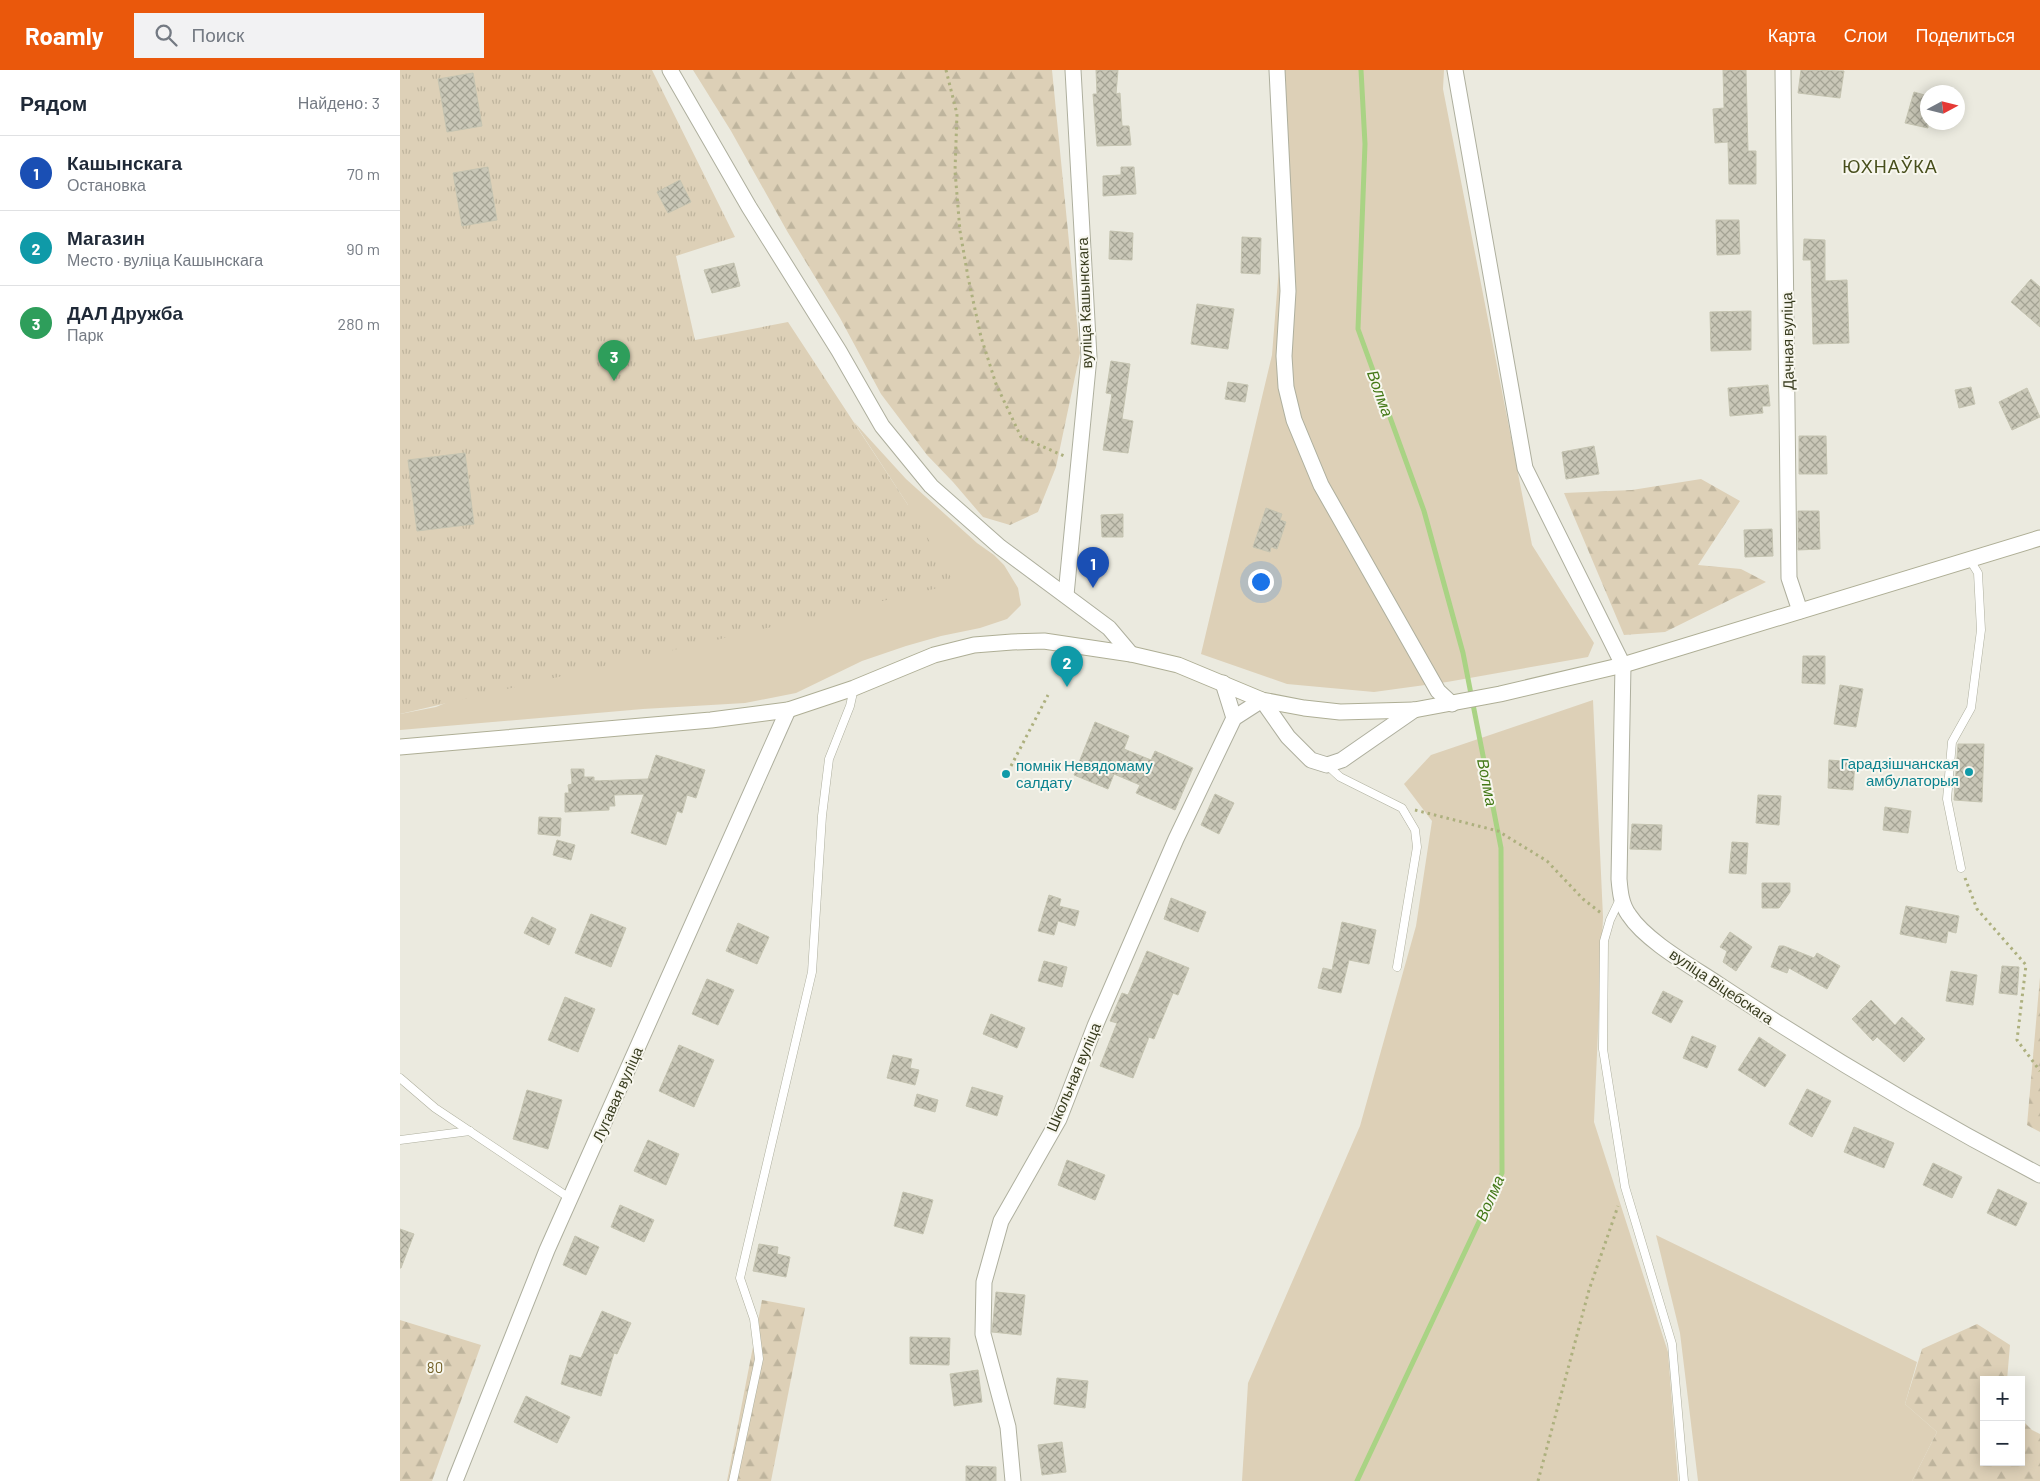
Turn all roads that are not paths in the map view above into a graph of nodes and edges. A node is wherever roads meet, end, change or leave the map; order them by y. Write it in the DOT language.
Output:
graph roads {
  1 [pos="670,70"];
  2 [pos="1073,70"];
  3 [pos="1278,70"];
  4 [pos="1455,70"];
  5 [pos="1783,70"];
  6 [pos="2040,538"];
  7 [pos="1970,560"];
  8 [pos="1066,594"];
  9 [pos="1800,611"];
  10 [pos="1131,654"];
  11 [pos="1623,665"];
  12 [pos="1223,683"];
  13 [pos="854,688"];
  14 [pos="1262,700"];
  15 [pos="1452,704"];
  16 [pos="788,710"];
  17 [pos="1414,710"];
  18 [pos="1234,718"];
  19 [pos="400,747"];
  20 [pos="1327,765"];
  21 [pos="1961,868"];
  22 [pos="1621,897"];
  23 [pos="1397,967"];
  24 [pos="400,1078"];
  25 [pos="470,1131"];
  26 [pos="400,1140"];
  27 [pos="2040,1174"];
  28 [pos="571,1199"];
  29 [pos="455,1481"];
  30 [pos="733,1481"];
  31 [pos="1013,1481"];
  32 [pos="1684,1481"];
  1 -- 8 [label="street"];
  2 -- 8 [label="street, вуліца Кашынскага"];
  3 -- 15 [label="street"];
  4 -- 11 [label="street"];
  5 -- 9 [label="street, Дачная вуліца"];
  6 -- 7 [label="street"];
  7 -- 9 [label="street"];
  7 -- 21 [label="lane"];
  8 -- 10 [label="street"];
  9 -- 11 [label="street"];
  10 -- 12 [label="street"];
  10 -- 13 [label="street"];
  11 -- 15 [label="street"];
  11 -- 22 [label="street, вуліца Віцебскага"];
  12 -- 14 [label="street"];
  12 -- 18 [label="street"];
  13 -- 16 [label="street"];
  13 -- 30 [label="lane"];
  14 -- 17 [label="street"];
  14 -- 18 [label="street"];
  14 -- 20 [label="street"];
  15 -- 17 [label="street"];
  16 -- 19 [label="street"];
  16 -- 28 [label="street, Лугавая вуліца"];
  17 -- 20 [label="street"];
  18 -- 31 [label="street, Школьная вуліца"];
  20 -- 23 [label="lane"];
  22 -- 27 [label="street, вуліца Віцебскага"];
  22 -- 32 [label="lane"];
  24 -- 25 [label="lane"];
  25 -- 26 [label="lane"];
  25 -- 28 [label="lane"];
  28 -- 29 [label="street, Лугавая вуліца"];
}
